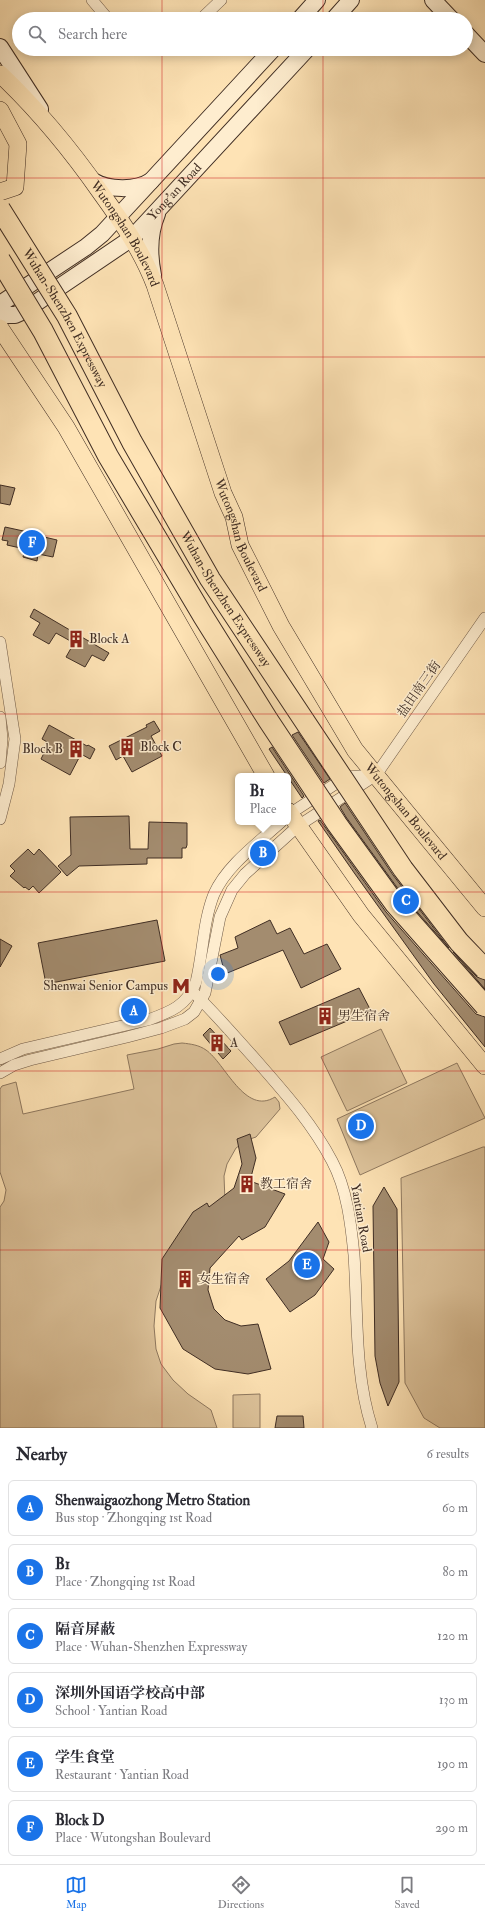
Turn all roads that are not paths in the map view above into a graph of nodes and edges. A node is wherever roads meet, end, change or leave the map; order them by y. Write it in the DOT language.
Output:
graph roads {
  1 [pos="92,0"];
  2 [pos="221,0"];
  3 [pos="317,0"];
  4 [pos="351,0"];
  5 [pos="433,0"];
  6 [pos="102,12"];
  7 [pos="208,12"];
  8 [pos="306,12"];
  9 [pos="340,12"];
  10 [pos="444,12"];
  11 [pos="473,41"];
  12 [pos="0,47"];
  13 [pos="485,54"];
  14 [pos="267,56"];
  15 [pos="300,56"];
  16 [pos="0,74"];
  17 [pos="0,110"];
  18 [pos="55,132"];
  19 [pos="152,180"];
  20 [pos="93,181"];
  21 [pos="0,192"];
  22 [pos="161,208"];
  23 [pos="0,209"];
  24 [pos="118,218"];
  25 [pos="132,238"];
  26 [pos="0,260"];
  27 [pos="155,285"];
  28 [pos="0,304"];
  29 [pos="0,315"];
  30 [pos="0,328"];
  31 [pos="485,618"];
  32 [pos="0,642"];
  33 [pos="0,716"];
  34 [pos="1,749"];
  35 [pos="14,750"];
  36 [pos="0,761"];
  37 [pos="264,773"];
  38 [pos="376,775"];
  39 [pos="291,816"];
  40 [pos="291,816"];
  41 [pos="0,819"];
  42 [pos="291,820"];
  43 [pos="280,825"];
  44 [pos="283,825"];
  45 [pos="485,908"];
  46 [pos="485,969"];
  47 [pos="192,991"];
  48 [pos="202,1001"];
  49 [pos="485,1006"];
  50 [pos="0,1059"];
  51 [pos="485,1066"];
  52 [pos="0,1073"];
  53 [pos="372,1428"];
  1 -- 6 [label="street"];
  2 -- 7 [label="street"];
  3 -- 8 [label="main road"];
  4 -- 9 [label="main road"];
  5 -- 10 [label="main road"];
  11 -- 13 [label="main road"];
  12 -- 18 [label="main road, Wutongshan Boulevard"];
  14 -- 19 [label="main road, Yong'an Road"];
  15 -- 22 [label="main road, Yong'an Road"];
  16 -- 18 [label="main road, Wutongshan Boulevard"];
  17 -- 21 [label="main road"];
  18 -- 20 [label="main road, Wutongshan Boulevard"];
  19 -- 20 [label="main road"];
  19 -- 24 [label="main road, Yong'an Road"];
  20 -- 24 [label="main road, Wutongshan Boulevard"];
  22 -- 25 [label="main road, Yong'an Road"];
  22 -- 27 [label="main road"];
  23 -- 46 [label="highway, Wuhan-Shenzhen Expressway, bridge"];
  24 -- 25 [label="main road, Wutongshan Boulevard"];
  24 -- 28 [label="main road, Yong'an Road"];
  25 -- 27 [label="main road, Wutongshan Boulevard"];
  25 -- 29 [label="main road, Yong'an Road"];
  26 -- 49 [label="highway, Wuhan-Shenzhen Expressway, bridge"];
  27 -- 38 [label="main road, Wutongshan Boulevard"];
  30 -- 37 [label="main road"];
  31 -- 38 [label="street, 盐田南三街"];
  32 -- 35 [label="street"];
  33 -- 34 [label="street"];
  34 -- 35 [label="street"];
  34 -- 36 [label="street"];
  35 -- 36 [label="street"];
  35 -- 41 [label="street"];
  38 -- 39 [label="street"];
  38 -- 40 [label="street"];
  38 -- 45 [label="main road, Wutongshan Boulevard"];
  42 -- 51 [label="main road"];
  43 -- 47 [label="street"];
  44 -- 48 [label="street"];
  47 -- 48 [label="street, Yantian Road"];
  47 -- 50 [label="street"];
  48 -- 52 [label="street"];
  48 -- 53 [label="street, Yantian Road"];
}
